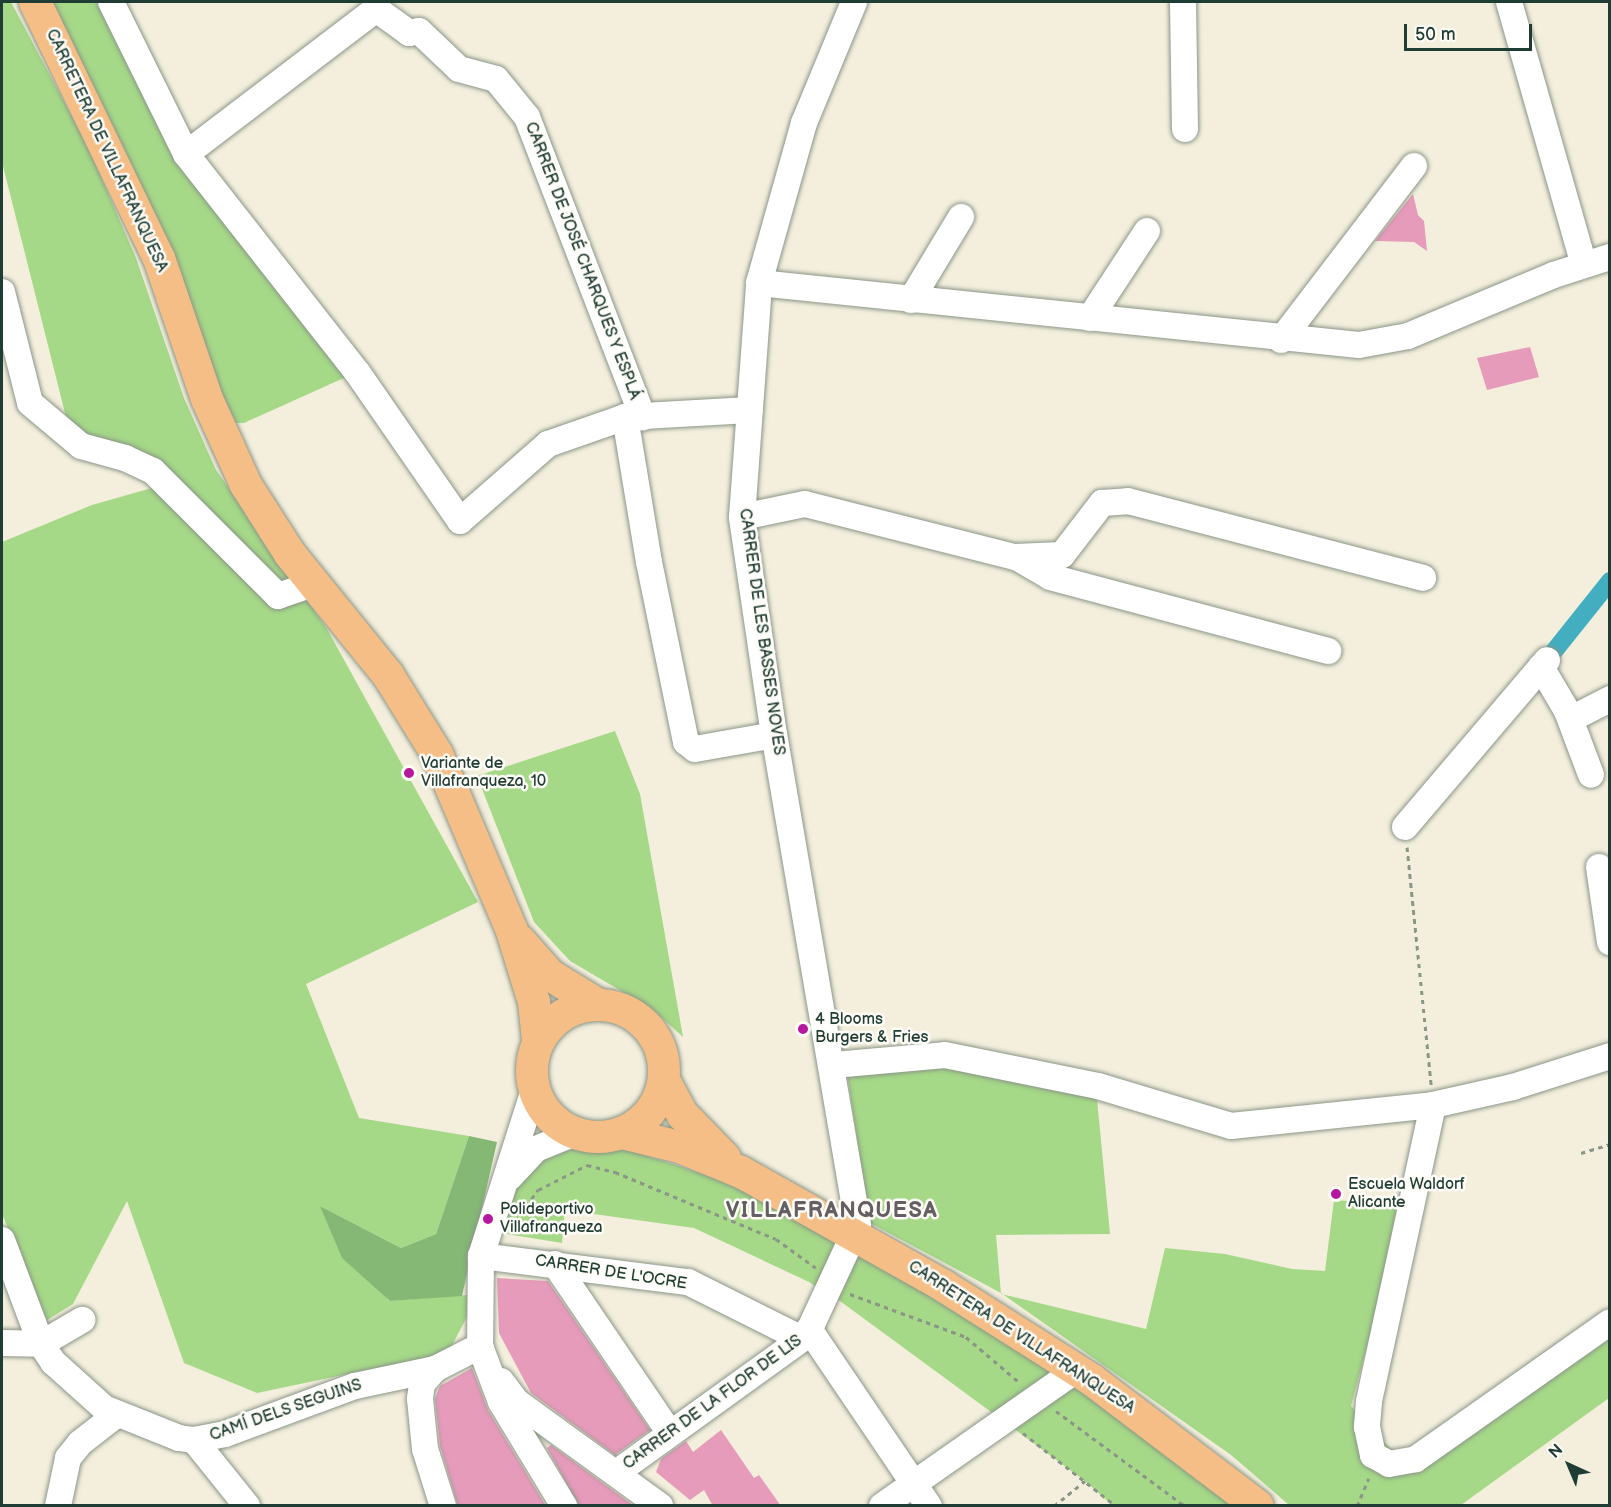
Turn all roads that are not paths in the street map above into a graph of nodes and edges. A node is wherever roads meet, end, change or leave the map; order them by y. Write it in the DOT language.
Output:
graph roads {
  1 [pos="35,2"];
  2 [pos="111,2"];
  3 [pos="854,2"];
  4 [pos="1183,2"];
  5 [pos="1509,2"];
  6 [pos="1185,129"];
  7 [pos="186,154"];
  8 [pos="1414,166"];
  9 [pos="961,217"];
  10 [pos="1147,231"];
  11 [pos="1610,257"];
  12 [pos="1584,265"];
  13 [pos="759,283"];
  14 [pos="2,292"];
  15 [pos="911,300"];
  16 [pos="1090,318"];
  17 [pos="1281,340"];
  18 [pos="750,410"];
  19 [pos="634,417"];
  20 [pos="742,517"];
  21 [pos="1016,557"];
  22 [pos="1423,578"];
  23 [pos="313,584"];
  24 [pos="1328,651"];
  25 [pos="1610,699"];
  26 [pos="1570,719"];
  27 [pos="774,735"];
  28 [pos="1591,775"];
  29 [pos="1405,827"];
  30 [pos="1599,867"];
  31 [pos="512,931"];
  32 [pos="1610,942"];
  33 [pos="597,1004"];
  34 [pos="538,1041"];
  35 [pos="1610,1056"];
  36 [pos="834,1065"];
  37 [pos="664,1080"];
  38 [pos="534,1090"];
  39 [pos="1433,1105"];
  40 [pos="575,1133"];
  41 [pos="622,1133"];
  42 [pos="741,1172"];
  43 [pos="503,1186"];
  44 [pos="856,1235"];
  45 [pos="2,1240"];
  46 [pos="481,1256"];
  47 [pos="555,1264"];
  48 [pos="82,1320"];
  49 [pos="1610,1322"];
  50 [pos="806,1334"];
  51 [pos="2,1343"];
  52 [pos="40,1344"];
  53 [pos="484,1355"];
  54 [pos="435,1369"];
  55 [pos="1076,1370"];
  56 [pos="388,1379"];
  57 [pos="420,1399"];
  58 [pos="116,1415"];
  59 [pos="549,1424"];
  60 [pos="670,1433"];
  61 [pos="225,1434"];
  62 [pos="194,1440"];
  63 [pos="527,1444"];
  64 [pos="217,1466"];
  65 [pos="616,1473"];
  66 [pos="914,1484"];
  67 [pos="58,1506"];
  68 [pos="247,1506"];
  69 [pos="443,1506"];
  70 [pos="564,1506"];
  71 [pos="660,1506"];
  72 [pos="882,1506"];
  73 [pos="929,1506"];
  74 [pos="1258,1506"];
  1 -- 23 [label="main road, CARRETERA DE VILLAFRANQUESA"];
  2 -- 7 [label="street"];
  3 -- 13 [label="street, CARRER DE LES BASSES NOVES"];
  4 -- 6 [label="street"];
  5 -- 12 [label="street"];
  7 -- 19 [label="street"];
  7 -- 19 [label="street, CARRER DE JOSÉ CHARQUES Y ESPLÁ"];
  8 -- 17 [label="street"];
  9 -- 15 [label="street"];
  10 -- 16 [label="street"];
  11 -- 12 [label="street"];
  12 -- 17 [label="street"];
  13 -- 15 [label="street"];
  13 -- 18 [label="street, CARRER DE LES BASSES NOVES"];
  14 -- 23 [label="street"];
  15 -- 16 [label="street"];
  16 -- 17 [label="street"];
  18 -- 19 [label="street"];
  18 -- 20 [label="street, CARRER DE LES BASSES NOVES"];
  19 -- 27 [label="street, CARRER DE JOSÉ CHARQUES Y ESPLÁ"];
  20 -- 21 [label="street"];
  20 -- 27 [label="street, CARRER DE LES BASSES NOVES"];
  21 -- 22 [label="street"];
  21 -- 24 [label="street"];
  23 -- 31 [label="main road, CARRETERA DE VILLAFRANQUESA"];
  25 -- 26 [label="street"];
  26 -- 28 [label="street"];
  26 -- 29 [label="street"];
  27 -- 36 [label="street, CARRER DE LES BASSES NOVES"];
  30 -- 32 [label="street"];
  31 -- 33 [label="main road, CARRETERA DE VILLAFRANQUESA"];
  31 -- 34 [label="main road, CARRETERA DE VILLAFRANQUESA"];
  33 -- 34 [label="main road"];
  33 -- 37 [label="main road"];
  34 -- 38 [label="main road"];
  35 -- 39 [label="street"];
  36 -- 39 [label="street"];
  36 -- 44 [label="street, CARRER DE LES BASSES NOVES"];
  37 -- 41 [label="main road"];
  37 -- 42 [label="main road, CARRETERA DE VILLAFRANQUESA"];
  38 -- 40 [label="main road"];
  38 -- 43 [label="street"];
  39 -- 49 [label="street"];
  40 -- 41 [label="main road"];
  40 -- 43 [label="street"];
  41 -- 42 [label="main road, CARRETERA DE VILLAFRANQUESA"];
  42 -- 44 [label="main road, CARRETERA DE VILLAFRANQUESA"];
  43 -- 46 [label="street"];
  44 -- 50 [label="street, CARRER DE LA FLOR DE LIS"];
  44 -- 55 [label="main road, CARRETERA DE VILLAFRANQUESA"];
  45 -- 52 [label="street, CAMÍ DELS SEGUINS"];
  46 -- 47 [label="street, CARRER DE L'OCRE"];
  46 -- 53 [label="street"];
  47 -- 50 [label="street, CARRER DE L'OCRE"];
  47 -- 60 [label="street"];
  48 -- 52 [label="street"];
  50 -- 60 [label="street, CARRER DE LA FLOR DE LIS"];
  50 -- 66 [label="street, CARRER DE L'OCRE"];
  51 -- 52 [label="street"];
  52 -- 58 [label="street, CAMÍ DELS SEGUINS"];
  53 -- 54 [label="street, CAMÍ DELS SEGUINS"];
  53 -- 59 [label="street"];
  53 -- 63 [label="street"];
  54 -- 56 [label="street, CAMÍ DELS SEGUINS"];
  54 -- 57 [label="street"];
  55 -- 66 [label="street"];
  55 -- 74 [label="main road, CARRETERA DE VILLAFRANQUESA"];
  56 -- 57 [label="street"];
  56 -- 61 [label="street, CAMÍ DELS SEGUINS"];
  57 -- 69 [label="street"];
  58 -- 62 [label="street, CAMÍ DELS SEGUINS"];
  58 -- 67 [label="street"];
  59 -- 63 [label="street"];
  59 -- 65 [label="street"];
  60 -- 65 [label="street, CARRER DE LA FLOR DE LIS"];
  61 -- 62 [label="street, CAMÍ DELS SEGUINS"];
  61 -- 64 [label="street"];
  62 -- 64 [label="street"];
  63 -- 70 [label="street"];
  64 -- 68 [label="street"];
  65 -- 71 [label="street"];
  66 -- 72 [label="street"];
  66 -- 73 [label="street, CARRER DE L'OCRE"];
}
